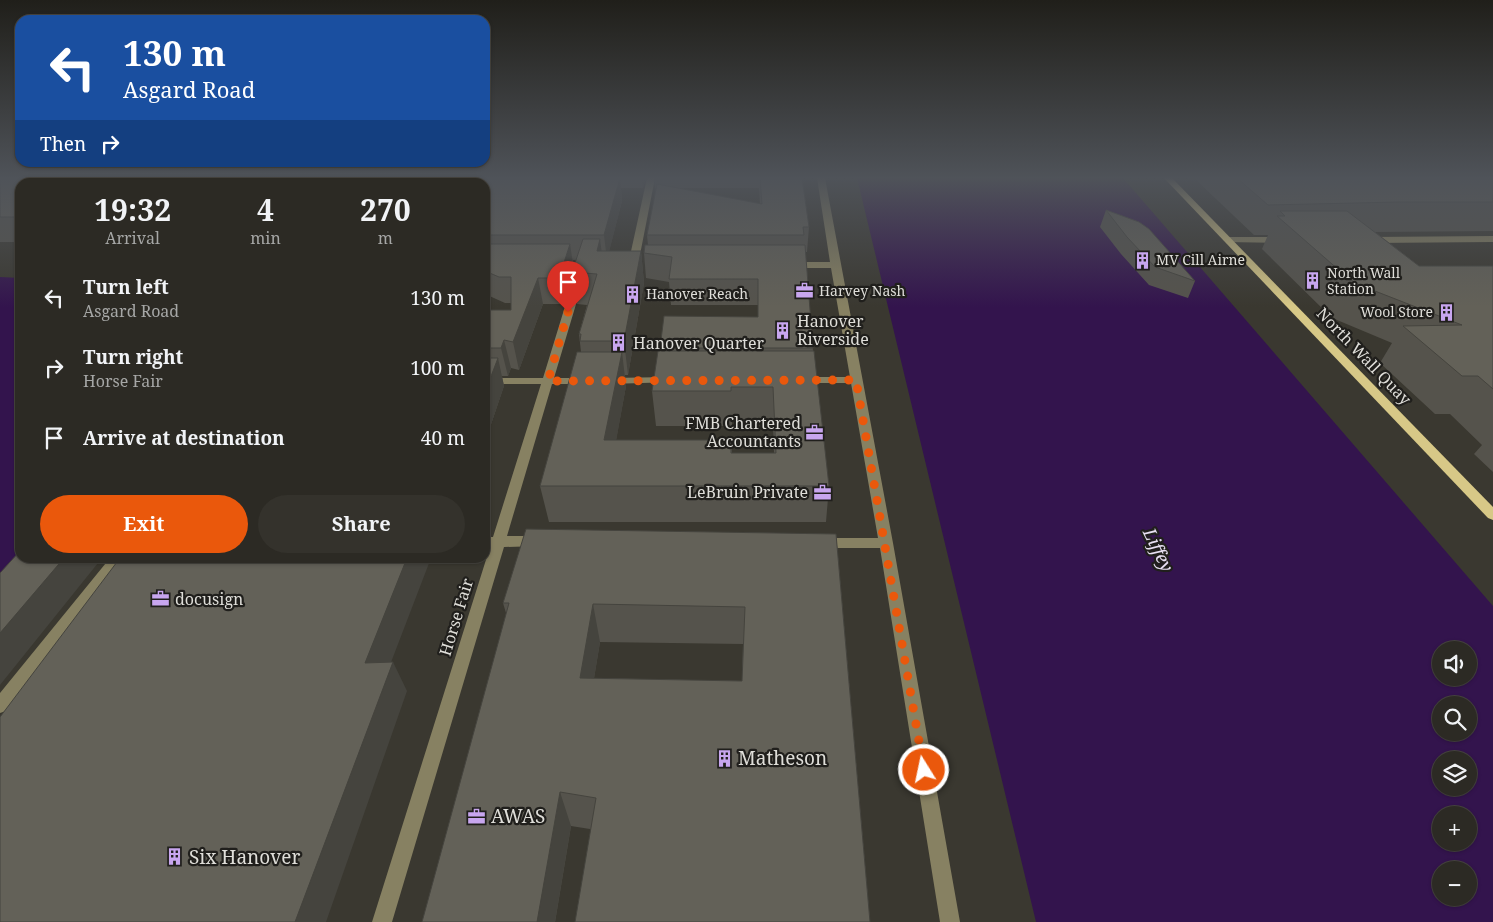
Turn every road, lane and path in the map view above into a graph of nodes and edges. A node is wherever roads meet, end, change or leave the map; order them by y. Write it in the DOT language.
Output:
graph roads {
  1 [pos="642,221"];
  2 [pos="828,221"];
  3 [pos="1210,221"];
  4 [pos="1493,239"];
  5 [pos="1229,240"];
  6 [pos="1294,240"];
  7 [pos="1361,240"];
  8 [pos="577,265"];
  9 [pos="632,265"];
  10 [pos="781,265"];
  11 [pos="835,265"];
  12 [pos="687,380"];
  13 [pos="786,380"];
  14 [pos="856,380"];
  15 [pos="490,381"];
  16 [pos="548,381"];
  17 [pos="1493,515"];
  18 [pos="491,541"];
  19 [pos="548,541"];
  20 [pos="806,543"];
  21 [pos="886,543"];
  22 [pos="114,563"];
  23 [pos="485,563"];
  24 [pos="0,706"];
  25 [pos="382,922"];
  26 [pos="950,922"];
  1 -- 9 [label="street"];
  2 -- 11 [label="street"];
  3 -- 5 [label="main road, North Wall Quay"];
  4 -- 7 [label="street"];
  5 -- 6 [label="street"];
  5 -- 17 [label="main road, North Wall Quay"];
  8 -- 16 [label="street, Horse Fair"];
  10 -- 11 [label="street"];
  11 -- 14 [label="street"];
  12 -- 16 [label="street"];
  13 -- 14 [label="street"];
  14 -- 21 [label="street"];
  15 -- 16 [label="street"];
  16 -- 18 [label="street, Horse Fair"];
  18 -- 19 [label="street"];
  20 -- 21 [label="street"];
  21 -- 26 [label="street"];
  22 -- 24 [label="street"];
  23 -- 25 [label="street, Horse Fair"];
}
